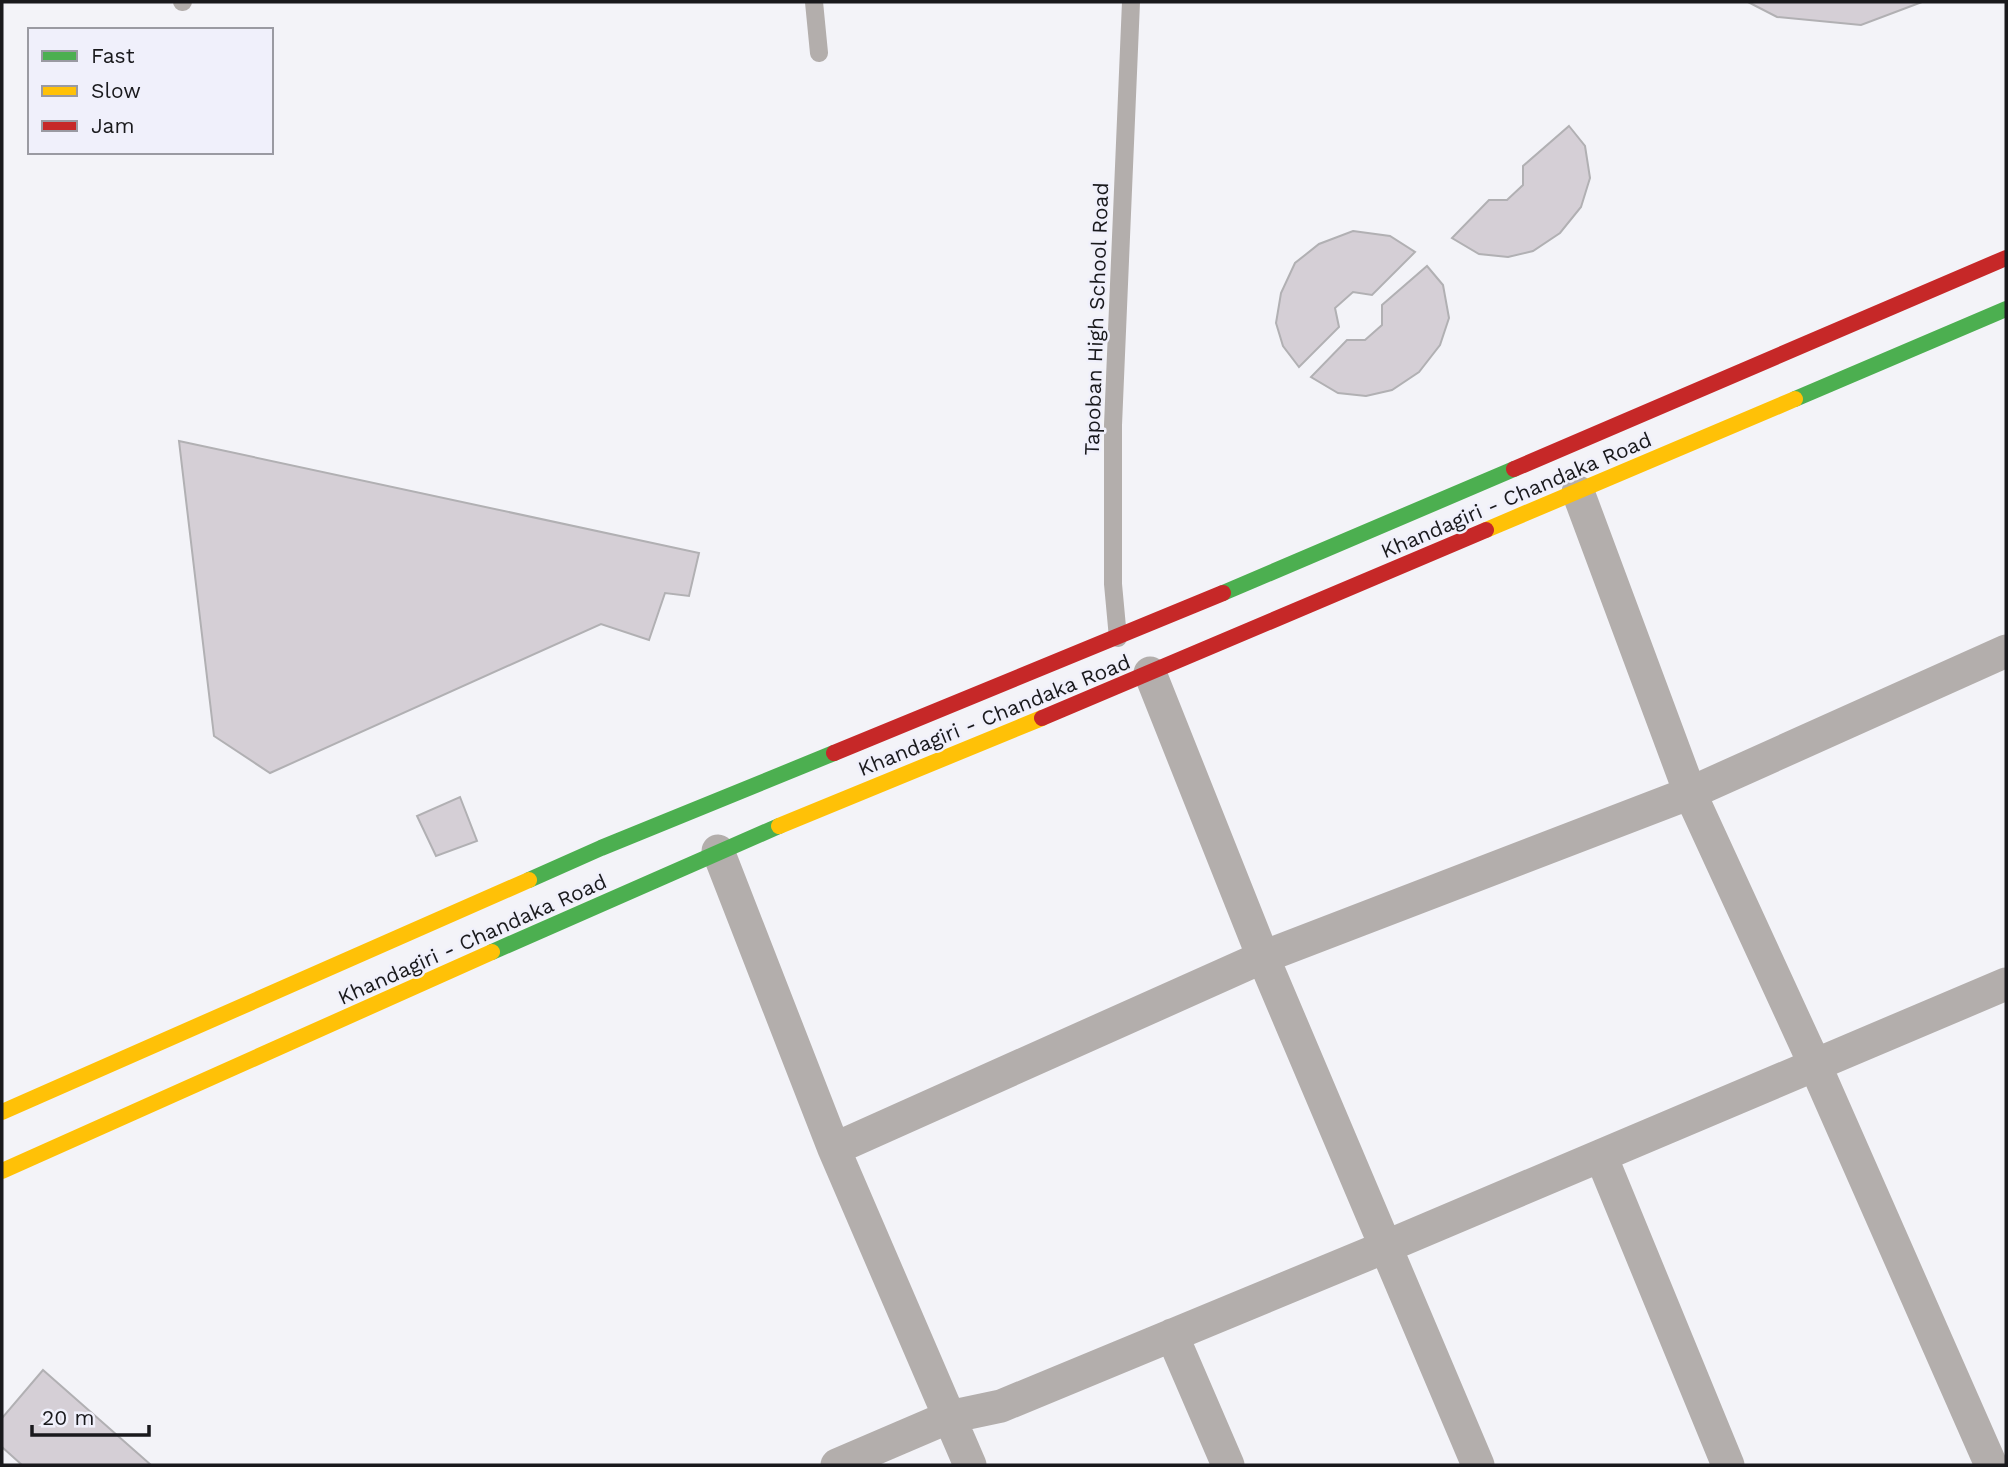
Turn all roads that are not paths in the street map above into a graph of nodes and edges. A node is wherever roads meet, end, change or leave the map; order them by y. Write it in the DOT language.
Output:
graph roads {
  1 [pos="814,2"];
  2 [pos="1131,2"];
  3 [pos="819,53"];
  4 [pos="2006,258"];
  5 [pos="2006,309"];
  6 [pos="1578,492"];
  7 [pos="1118,638"];
  8 [pos="2006,651"];
  9 [pos="1150,673"];
  10 [pos="1690,793"];
  11 [pos="718,851"];
  12 [pos="1263,957"];
  13 [pos="2006,984"];
  14 [pos="1815,1065"];
  15 [pos="2,1112"];
  16 [pos="834,1149"];
  17 [pos="1601,1156"];
  18 [pos="2,1171"];
  19 [pos="1385,1247"];
  20 [pos="1172,1335"];
  21 [pos="949,1417"];
  22 [pos="837,1465"];
  23 [pos="970,1465"];
  24 [pos="1228,1465"];
  25 [pos="1478,1465"];
  26 [pos="1728,1465"];
  27 [pos="1991,1465"];
  1 -- 3 [label="lane"];
  2 -- 7 [label="lane, Tapoban High School Road"];
  4 -- 7 [label="main road, Khandagiri - Chandaka Road"];
  5 -- 6 [label="main road, Khandagiri - Chandaka Road"];
  6 -- 9 [label="main road, Khandagiri - Chandaka Road"];
  6 -- 10 [label="street"];
  7 -- 15 [label="main road, Khandagiri - Chandaka Road"];
  8 -- 10 [label="street"];
  9 -- 11 [label="main road, Khandagiri - Chandaka Road"];
  9 -- 12 [label="street"];
  10 -- 12 [label="street"];
  10 -- 14 [label="street"];
  11 -- 16 [label="street"];
  11 -- 18 [label="main road, Khandagiri - Chandaka Road"];
  12 -- 16 [label="street"];
  12 -- 19 [label="street"];
  13 -- 14 [label="street"];
  14 -- 17 [label="street"];
  14 -- 27 [label="street"];
  16 -- 21 [label="street"];
  17 -- 19 [label="street"];
  17 -- 26 [label="street"];
  19 -- 20 [label="street"];
  19 -- 25 [label="street"];
  20 -- 21 [label="street"];
  20 -- 24 [label="street"];
  21 -- 22 [label="street"];
  21 -- 23 [label="street"];
}
